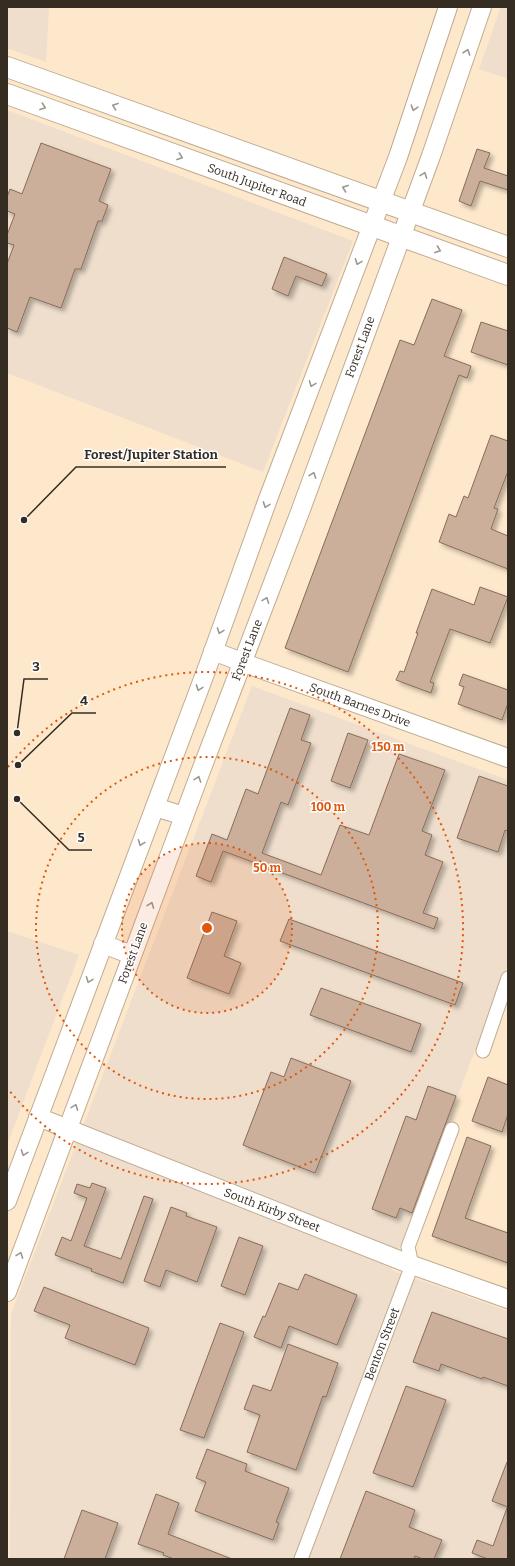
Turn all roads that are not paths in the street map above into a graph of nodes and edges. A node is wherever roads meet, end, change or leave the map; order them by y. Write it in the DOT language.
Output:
graph roads {
  1 [pos="448,7"];
  2 [pos="482,7"];
  3 [pos="7,67"];
  4 [pos="7,94"];
  5 [pos="152,119"];
  6 [pos="144,144"];
  7 [pos="382,202"];
  8 [pos="409,211"];
  9 [pos="372,226"];
  10 [pos="401,236"];
  11 [pos="508,247"];
  12 [pos="508,275"];
  13 [pos="213,651"];
  14 [pos="242,663"];
  15 [pos="508,758"];
  16 [pos="155,807"];
  17 [pos="184,816"];
  18 [pos="103,944"];
  19 [pos="132,955"];
  20 [pos="508,978"];
  21 [pos="483,1051"];
  22 [pos="38,1117"];
  23 [pos="67,1128"];
  24 [pos="452,1129"];
  25 [pos="7,1201"];
  26 [pos="412,1265"];
  27 [pos="7,1292"];
  28 [pos="508,1299"];
  29 [pos="301,1559"];
  1 -- 7 [label="main road, one-way"];
  8 -- 2 [label="main road, Forest Lane, one-way"];
  5 -- 3 [label="main road, one-way"];
  4 -- 6 [label="main road, South Jupiter Road, one-way"];
  5 -- 6 [label="main road"];
  7 -- 5 [label="main road, one-way"];
  6 -- 9 [label="main road, South Jupiter Road, one-way"];
  7 -- 8 [label="main road"];
  7 -- 9 [label="main road"];
  8 -- 10 [label="main road, Forest Lane"];
  8 -- 11 [label="main road"];
  9 -- 10 [label="main road, South Jupiter Road"];
  9 -- 13 [label="main road, one-way"];
  10 -- 12 [label="main road, South Jupiter Road, one-way"];
  14 -- 10 [label="main road, Forest Lane, one-way"];
  13 -- 14 [label="main road, South Barnes Drive"];
  13 -- 16 [label="main road, one-way"];
  14 -- 15 [label="main road, South Barnes Drive"];
  17 -- 14 [label="main road, Forest Lane, one-way"];
  16 -- 17 [label="main road"];
  16 -- 18 [label="main road, one-way"];
  19 -- 17 [label="main road, Forest Lane, one-way"];
  18 -- 19 [label="main road"];
  18 -- 22 [label="main road, one-way"];
  23 -- 19 [label="main road, Forest Lane, one-way"];
  20 -- 21 [label="street"];
  22 -- 23 [label="main road, South Kirby Street"];
  22 -- 25 [label="main road, one-way"];
  23 -- 26 [label="main road, South Kirby Street"];
  27 -- 23 [label="main road, Forest Lane, one-way"];
  24 -- 26 [label="street"];
  26 -- 28 [label="main road, South Kirby Street"];
  26 -- 29 [label="street, Benton Street"];
}
